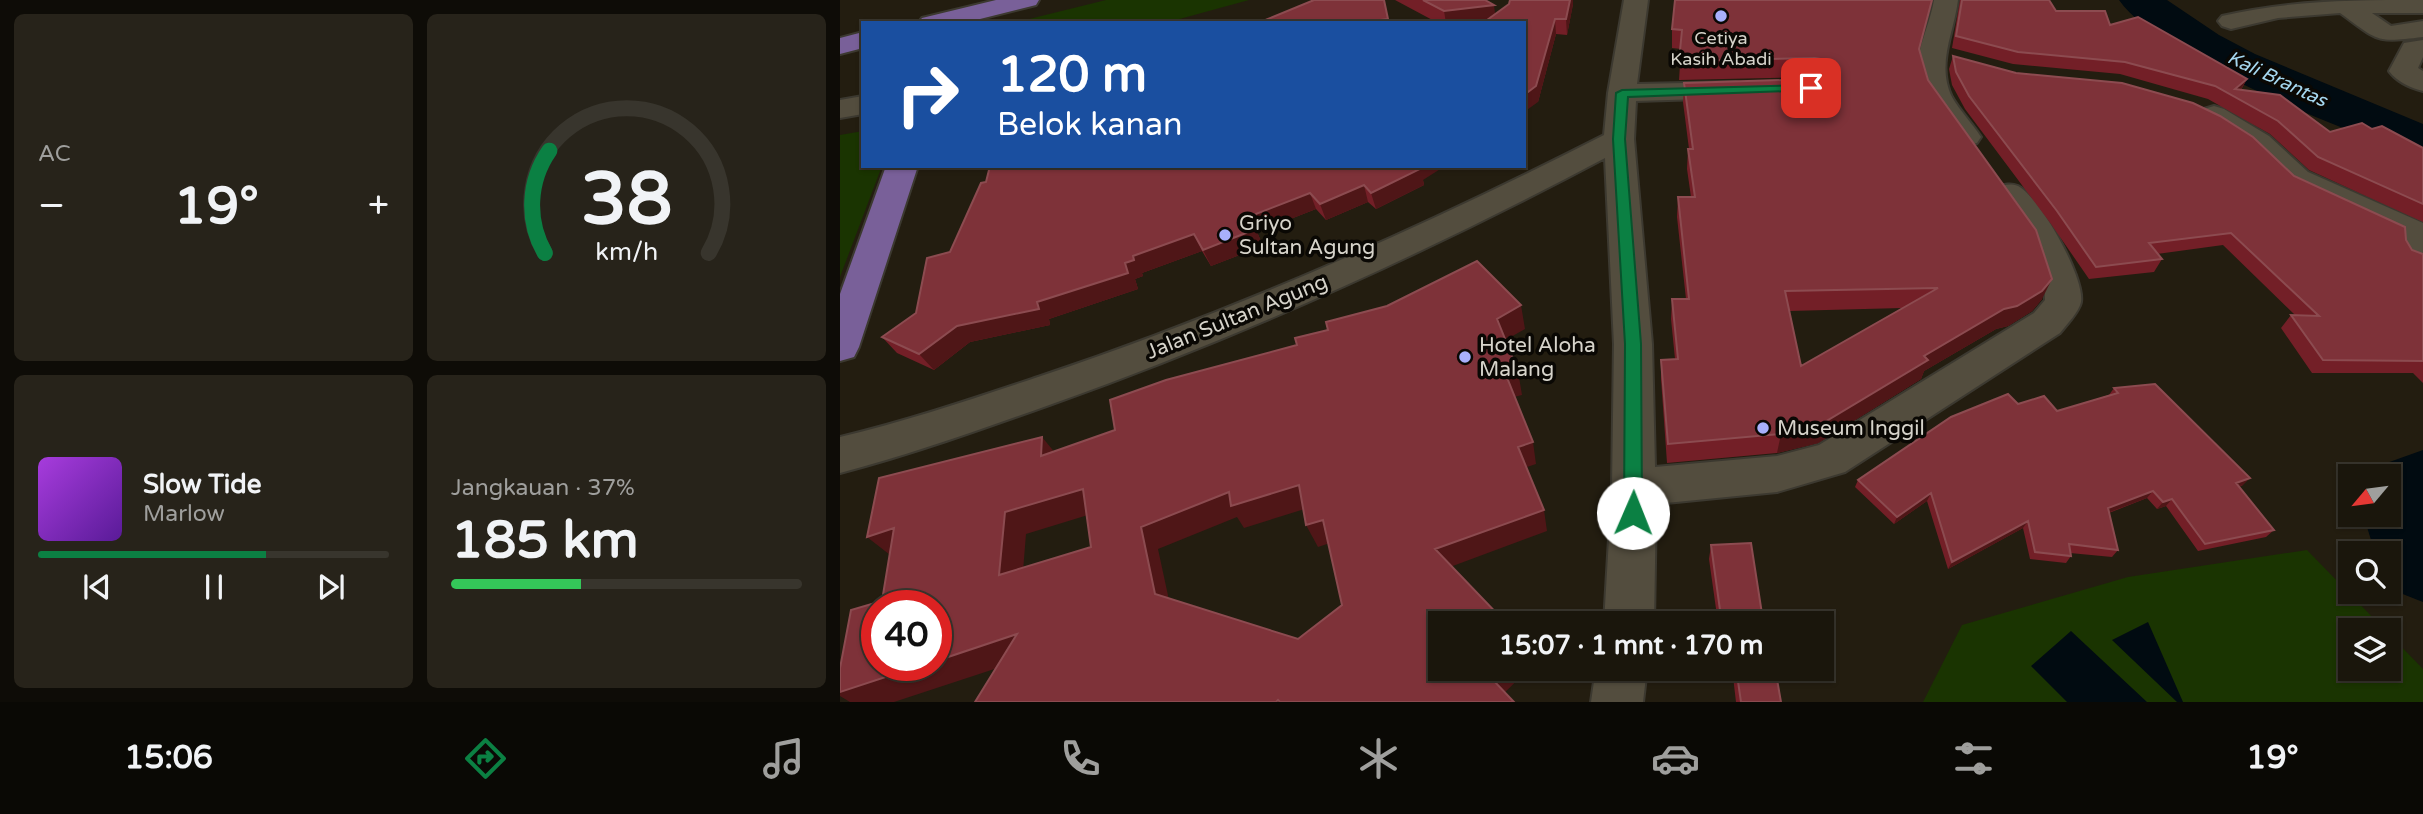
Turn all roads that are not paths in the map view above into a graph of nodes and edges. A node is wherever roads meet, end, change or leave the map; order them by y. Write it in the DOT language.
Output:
graph roads {
  1 [pos="1027,0"];
  2 [pos="1636,0"];
  3 [pos="1946,0"];
  4 [pos="2258,6"];
  5 [pos="2346,6"];
  6 [pos="2423,6"];
  7 [pos="945,21"];
  8 [pos="2231,21"];
  9 [pos="2423,29"];
  10 [pos="861,41"];
  11 [pos="840,46"];
  12 [pos="2423,48"];
  13 [pos="2423,83"];
  14 [pos="1759,89"];
  15 [pos="1622,93"];
  16 [pos="2189,104"];
  17 [pos="861,105"];
  18 [pos="2234,108"];
  19 [pos="840,109"];
  20 [pos="1619,139"];
  21 [pos="2258,142"];
  22 [pos="901,168"];
  23 [pos="2415,253"];
  24 [pos="840,347"];
  25 [pos="840,455"];
  26 [pos="1634,488"];
  27 [pos="1629,611"];
  28 [pos="1620,681"];
  29 [pos="1617,702"];
  1 -- 7 [label="main road"];
  2 -- 15 [label="street"];
  3 -- 26 [label="street"];
  4 -- 5 [label="street"];
  4 -- 8 [label="street"];
  5 -- 6 [label="street"];
  5 -- 9 [label="street"];
  10 -- 11 [label="main road"];
  12 -- 13 [label="street"];
  14 -- 15 [label="street"];
  15 -- 20 [label="street"];
  16 -- 21 [label="street"];
  17 -- 19 [label="street"];
  18 -- 21 [label="street"];
  20 -- 25 [label="street, Jalan Sultan Agung"];
  20 -- 26 [label="street"];
  21 -- 23 [label="street"];
  22 -- 24 [label="main road"];
  26 -- 27 [label="street"];
  28 -- 29 [label="street"];
}
